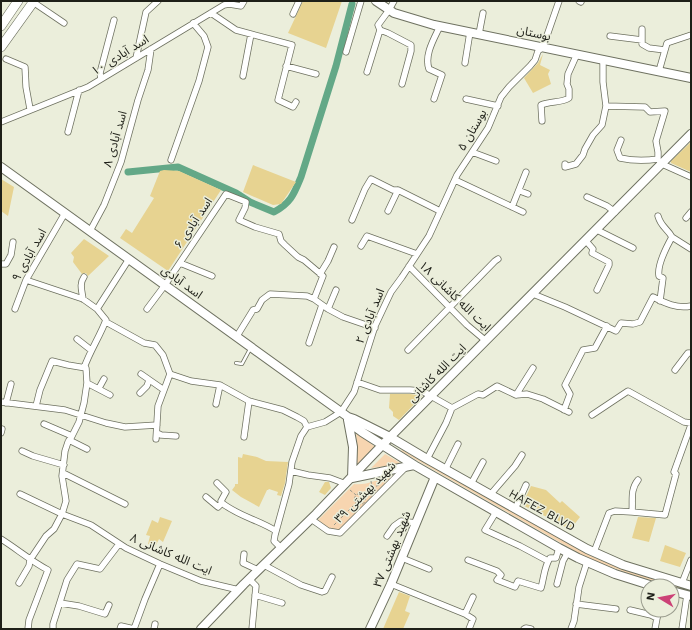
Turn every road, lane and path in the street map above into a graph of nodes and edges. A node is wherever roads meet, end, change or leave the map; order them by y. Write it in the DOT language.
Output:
graph roads {
  1 [pos="18,1"];
  2 [pos="158,1"];
  3 [pos="244,1"];
  4 [pos="298,1"];
  5 [pos="361,1"];
  6 [pos="376,1"];
  7 [pos="394,1"];
  8 [pos="559,1"];
  9 [pos="33,2"];
  10 [pos="223,3"];
  11 [pos="12,10"];
  12 [pos="389,10"];
  13 [pos="211,13"];
  14 [pos="483,13"];
  15 [pos="293,14"];
  16 [pos="22,17"];
  17 [pos="114,20"];
  18 [pos="64,23"];
  19 [pos="193,23"];
  20 [pos="1,26"];
  21 [pos="440,26"];
  22 [pos="380,30"];
  23 [pos="642,30"];
  24 [pos="475,33"];
  25 [pos="251,34"];
  26 [pos="691,35"];
  27 [pos="610,36"];
  28 [pos="642,40"];
  29 [pos="543,47"];
  30 [pos="1,48"];
  31 [pos="151,49"];
  32 [pos="665,50"];
  33 [pos="346,52"];
  34 [pos="576,54"];
  35 [pos="136,58"];
  36 [pos="6,59"];
  37 [pos="603,59"];
  38 [pos="465,63"];
  39 [pos="286,66"];
  40 [pos="659,71"];
  41 [pos="367,72"];
  42 [pos="316,74"];
  43 [pos="243,76"];
  44 [pos="691,78"];
  45 [pos="102,79"];
  46 [pos="402,84"];
  47 [pos="79,90"];
  48 [pos="434,99"];
  49 [pos="466,99"];
  50 [pos="296,102"];
  51 [pos="498,106"];
  52 [pos="606,106"];
  53 [pos="30,109"];
  54 [pos="542,120"];
  55 [pos="1,122"];
  56 [pos="68,132"];
  57 [pos="691,134"];
  58 [pos="621,140"];
  59 [pos="472,152"];
  60 [pos="171,160"];
  61 [pos="496,161"];
  62 [pos="660,162"];
  63 [pos="565,164"];
  64 [pos="1,167"];
  65 [pos="526,172"];
  66 [pos="691,177"];
  67 [pos="455,180"];
  68 [pos="398,190"];
  69 [pos="520,191"];
  70 [pos="528,194"];
  71 [pos="587,197"];
  72 [pos="512,207"];
  73 [pos="388,211"];
  74 [pos="440,211"];
  75 [pos="523,212"];
  76 [pos="615,212"];
  77 [pos="691,212"];
  78 [pos="65,213"];
  79 [pos="658,216"];
  80 [pos="686,218"];
  81 [pos="352,220"];
  82 [pos="597,230"];
  83 [pos="90,231"];
  84 [pos="672,237"];
  85 [pos="586,241"];
  86 [pos="13,242"];
  87 [pos="362,246"];
  88 [pos="334,247"];
  89 [pos="633,248"];
  90 [pos="691,248"];
  91 [pos="417,254"];
  92 [pos="129,259"];
  93 [pos="498,259"];
  94 [pos="180,263"];
  95 [pos="1,264"];
  96 [pos="409,266"];
  97 [pos="320,274"];
  98 [pos="212,276"];
  99 [pos="84,277"];
  100 [pos="26,280"];
  101 [pos="165,285"];
  102 [pos="336,290"];
  103 [pos="597,290"];
  104 [pos="533,294"];
  105 [pos="83,299"];
  106 [pos="314,299"];
  107 [pos="660,301"];
  108 [pos="322,305"];
  109 [pos="691,306"];
  110 [pos="450,308"];
  111 [pos="15,309"];
  112 [pos="97,309"];
  113 [pos="146,309"];
  114 [pos="328,309"];
  115 [pos="106,322"];
  116 [pos="607,326"];
  117 [pos="375,328"];
  118 [pos="237,336"];
  119 [pos="76,339"];
  120 [pos="486,341"];
  121 [pos="309,343"];
  122 [pos="251,347"];
  123 [pos="92,350"];
  124 [pos="408,350"];
  125 [pos="691,353"];
  126 [pos="236,363"];
  127 [pos="84,368"];
  128 [pos="533,368"];
  129 [pos="675,370"];
  130 [pos="141,374"];
  131 [pos="170,374"];
  132 [pos="104,379"];
  133 [pos="148,380"];
  134 [pos="357,382"];
  135 [pos="86,383"];
  136 [pos="11,384"];
  137 [pos="220,385"];
  138 [pos="99,388"];
  139 [pos="164,390"];
  140 [pos="140,393"];
  141 [pos="110,395"];
  142 [pos="516,395"];
  143 [pos="430,397"];
  144 [pos="249,401"];
  145 [pos="4,403"];
  146 [pos="216,404"];
  147 [pos="36,406"];
  148 [pos="452,408"];
  149 [pos="80,414"];
  150 [pos="344,415"];
  151 [pos="592,416"];
  152 [pos="44,424"];
  153 [pos="691,424"];
  154 [pos="157,425"];
  155 [pos="307,427"];
  156 [pos="176,436"];
  157 [pos="244,437"];
  158 [pos="390,437"];
  159 [pos="71,438"];
  160 [pos="458,444"];
  161 [pos="383,446"];
  162 [pos="87,449"];
  163 [pos="22,451"];
  164 [pos="522,455"];
  165 [pos="427,459"];
  166 [pos="483,462"];
  167 [pos="64,465"];
  168 [pos="410,466"];
  169 [pos="445,470"];
  170 [pos="292,471"];
  171 [pos="63,473"];
  172 [pos="435,477"];
  173 [pos="371,479"];
  174 [pos="638,480"];
  175 [pos="217,483"];
  176 [pos="349,483"];
  177 [pos="381,484"];
  178 [pos="471,484"];
  179 [pos="526,485"];
  180 [pos="372,488"];
  181 [pos="20,494"];
  182 [pos="356,494"];
  183 [pos="364,495"];
  184 [pos="490,495"];
  185 [pos="206,497"];
  186 [pos="356,503"];
  187 [pos="125,504"];
  188 [pos="222,504"];
  189 [pos="515,509"];
  190 [pos="496,512"];
  191 [pos="632,512"];
  192 [pos="62,514"];
  193 [pos="312,519"];
  194 [pos="416,523"];
  195 [pos="331,527"];
  196 [pos="276,531"];
  197 [pos="386,536"];
  198 [pos="1,539"];
  199 [pos="119,544"];
  200 [pos="281,548"];
  201 [pos="559,548"];
  202 [pos="568,552"];
  203 [pos="594,552"];
  204 [pos="244,554"];
  205 [pos="402,558"];
  206 [pos="30,560"];
  207 [pos="468,560"];
  208 [pos="691,560"];
  209 [pos="548,561"];
  210 [pos="587,562"];
  211 [pos="160,564"];
  212 [pos="261,568"];
  213 [pos="429,569"];
  214 [pos="332,577"];
  215 [pos="250,579"];
  216 [pos="640,582"];
  217 [pos="19,583"];
  218 [pos="682,583"];
  219 [pos="391,584"];
  220 [pos="557,584"];
  221 [pos="691,586"];
  222 [pos="239,590"];
  223 [pos="689,595"];
  224 [pos="255,596"];
  225 [pos="473,597"];
  226 [pos="60,603"];
  227 [pos="282,604"];
  228 [pos="576,604"];
  229 [pos="109,606"];
  230 [pos="616,609"];
  231 [pos="630,610"];
  232 [pos="640,612"];
  233 [pos="465,614"];
  234 [pos="657,618"];
  235 [pos="28,629"];
  236 [pos="53,629"];
  237 [pos="120,629"];
  238 [pos="134,629"];
  239 [pos="201,629"];
  240 [pos="252,629"];
  241 [pos="370,629"];
  242 [pos="466,629"];
  243 [pos="469,629"];
  244 [pos="524,629"];
  245 [pos="531,629"];
  246 [pos="571,629"];
  247 [pos="655,629"];
  248 [pos="682,629"];
  1 -- 11 [label="main road"];
  2 -- 35 [label="street"];
  3 -- 10 [label="street, اسد آبادی ۱۰"];
  4 -- 15 [label="street"];
  5 -- 33 [label="street"];
  6 -- 12 [label="main road, بوستان"];
  7 -- 12 [label="street"];
  8 -- 29 [label="street, بوستان ۵"];
  9 -- 16 [label="main road"];
  9 -- 18 [label="street"];
  10 -- 13 [label="street, اسد آبادی ۱۰"];
  11 -- 16 [label="main road"];
  11 -- 20 [label="main road"];
  12 -- 21 [label="main road, بوستان"];
  12 -- 22 [label="street"];
  13 -- 19 [label="street, اسد آبادی ۱۰"];
  13 -- 25 [label="street"];
  14 -- 24 [label="street"];
  16 -- 30 [label="main road"];
  17 -- 45 [label="street"];
  19 -- 31 [label="street, اسد آبادی ۱۰"];
  19 -- 60 [label="street"];
  21 -- 24 [label="main road, بوستان"];
  21 -- 48 [label="street"];
  22 -- 41 [label="street"];
  22 -- 46 [label="street"];
  23 -- 28 [label="street"];
  24 -- 29 [label="main road, بوستان"];
  24 -- 38 [label="street"];
  25 -- 39 [label="street"];
  25 -- 43 [label="street"];
  26 -- 32 [label="street"];
  27 -- 28 [label="street"];
  28 -- 32 [label="street"];
  29 -- 34 [label="main road, بوستان"];
  29 -- 51 [label="street, بوستان ۵"];
  31 -- 35 [label="street, اسد آبادی ۱۰"];
  31 -- 83 [label="street, اسد آبادی ۸"];
  32 -- 40 [label="street"];
  34 -- 37 [label="main road, بوستان"];
  34 -- 54 [label="street"];
  35 -- 45 [label="street, اسد آبادی ۱۰"];
  36 -- 53 [label="street"];
  37 -- 40 [label="main road, بوستان"];
  37 -- 52 [label="street"];
  39 -- 42 [label="street"];
  39 -- 50 [label="street"];
  40 -- 44 [label="main road, بوستان"];
  45 -- 47 [label="street, اسد آبادی ۱۰"];
  47 -- 53 [label="street, اسد آبادی ۱۰"];
  47 -- 56 [label="street"];
  49 -- 51 [label="street"];
  51 -- 59 [label="street, بوستان ۵"];
  52 -- 62 [label="street"];
  52 -- 63 [label="street"];
  53 -- 55 [label="street, اسد آبادی ۱۰"];
  57 -- 62 [label="main road, ایت الله کاشانی"];
  58 -- 62 [label="street"];
  59 -- 61 [label="street"];
  59 -- 67 [label="street, بوستان ۵"];
  62 -- 66 [label="street"];
  62 -- 76 [label="main road, ایت الله کاشانی"];
  64 -- 78 [label="main road, اسد آبادی"];
  65 -- 69 [label="street"];
  67 -- 72 [label="street"];
  67 -- 74 [label="street, بوستان ۵"];
  68 -- 73 [label="street"];
  68 -- 74 [label="street"];
  68 -- 81 [label="street"];
  69 -- 70 [label="street"];
  69 -- 72 [label="street"];
  71 -- 76 [label="street"];
  72 -- 75 [label="street"];
  74 -- 91 [label="street, اسد آبادی ۲"];
  76 -- 82 [label="main road, ایت الله کاشانی"];
  77 -- 80 [label="street"];
  78 -- 83 [label="main road, اسد آبادی"];
  78 -- 100 [label="street, اسد آبادی ۹"];
  79 -- 84 [label="street"];
  82 -- 85 [label="main road, ایت الله کاشانی"];
  82 -- 89 [label="street"];
  83 -- 92 [label="main road, اسد آبادی"];
  84 -- 90 [label="street"];
  84 -- 107 [label="street"];
  85 -- 103 [label="street"];
  85 -- 104 [label="main road, ایت الله کاشانی"];
  86 -- 95 [label="street"];
  87 -- 91 [label="street"];
  88 -- 97 [label="street"];
  91 -- 96 [label="street, اسد آبادی ۲"];
  92 -- 101 [label="main road, اسد آبادی"];
  92 -- 112 [label="street"];
  93 -- 110 [label="street"];
  94 -- 97 [label="street, اسد آبادی ۶"];
  94 -- 98 [label="street"];
  94 -- 101 [label="street, اسد آبادی ۶"];
  96 -- 110 [label="street, ایت الله کاشانی ۱۸"];
  96 -- 117 [label="street, اسد آبادی ۲"];
  97 -- 106 [label="street"];
  99 -- 105 [label="street"];
  100 -- 105 [label="street"];
  100 -- 111 [label="street, اسد آبادی ۹"];
  101 -- 113 [label="street, اسد آبادی ۶"];
  101 -- 118 [label="main road, اسد آبادی"];
  102 -- 114 [label="street"];
  104 -- 116 [label="street"];
  104 -- 120 [label="main road, ایت الله کاشانی"];
  105 -- 112 [label="street"];
  106 -- 108 [label="street"];
  106 -- 118 [label="street"];
  107 -- 109 [label="street"];
  107 -- 116 [label="street"];
  108 -- 114 [label="street"];
  108 -- 121 [label="street"];
  110 -- 120 [label="street, ایت الله کاشانی ۱۸"];
  110 -- 124 [label="street"];
  112 -- 115 [label="street"];
  114 -- 117 [label="street"];
  115 -- 123 [label="street"];
  115 -- 131 [label="street"];
  116 -- 142 [label="street"];
  117 -- 134 [label="street, اسد آبادی ۲"];
  118 -- 122 [label="main road, اسد آبادی"];
  119 -- 123 [label="street"];
  120 -- 143 [label="main road, ایت الله کاشانی"];
  122 -- 126 [label="lane"];
  122 -- 150 [label="main road, اسد آبادی"];
  123 -- 127 [label="street"];
  125 -- 129 [label="street"];
  127 -- 135 [label="street"];
  127 -- 147 [label="street"];
  128 -- 142 [label="street"];
  130 -- 133 [label="street"];
  131 -- 137 [label="street"];
  131 -- 139 [label="street"];
  132 -- 138 [label="street"];
  133 -- 139 [label="street"];
  133 -- 140 [label="street"];
  134 -- 143 [label="street"];
  134 -- 150 [label="street, اسد آبادی ۲"];
  135 -- 138 [label="street"];
  135 -- 149 [label="street"];
  136 -- 145 [label="street"];
  137 -- 144 [label="street"];
  137 -- 146 [label="street"];
  138 -- 141 [label="street"];
  139 -- 154 [label="street"];
  142 -- 148 [label="street"];
  143 -- 148 [label="street"];
  143 -- 158 [label="main road, ایت الله کاشانی"];
  144 -- 155 [label="street"];
  144 -- 157 [label="street"];
  145 -- 147 [label="street"];
  147 -- 149 [label="street"];
  148 -- 165 [label="street"];
  149 -- 154 [label="street"];
  149 -- 159 [label="street"];
  150 -- 155 [label="street"];
  150 -- 158 [label="main road, اسد آبادی"];
  150 -- 161 [label="main road, اسد آبادی"];
  150 -- 176 [label="main road"];
  151 -- 153 [label="street"];
  152 -- 159 [label="street"];
  153 -- 191 [label="street"];
  154 -- 156 [label="street"];
  155 -- 170 [label="street"];
  158 -- 161 [label="main road, ایت الله کاشانی"];
  158 -- 165 [label="main road, HAFEZ BLVD"];
  159 -- 162 [label="street"];
  159 -- 167 [label="street"];
  160 -- 169 [label="street"];
  161 -- 168 [label="main road, HAFEZ BLVD"];
  161 -- 176 [label="main road, ایت الله کاشانی"];
  163 -- 167 [label="street"];
  164 -- 184 [label="street"];
  165 -- 169 [label="main road, HAFEZ BLVD"];
  166 -- 178 [label="street"];
  167 -- 171 [label="street"];
  168 -- 172 [label="main road, HAFEZ BLVD"];
  168 -- 176 [label="main road"];
  168 -- 193 [label="street, شهید بهشتی ۳۹"];
  169 -- 178 [label="main road, HAFEZ BLVD"];
  170 -- 176 [label="street"];
  170 -- 196 [label="street"];
  171 -- 187 [label="street"];
  171 -- 192 [label="street"];
  172 -- 190 [label="main road, HAFEZ BLVD"];
  172 -- 194 [label="main road, شهید بهشتی ۳۷"];
  173 -- 180 [label="path"];
  174 -- 191 [label="street"];
  175 -- 188 [label="street"];
  176 -- 182 [label="path"];
  176 -- 193 [label="main road, ایت الله کاشانی"];
  177 -- 180 [label="path"];
  178 -- 184 [label="main road, HAFEZ BLVD"];
  179 -- 189 [label="street"];
  180 -- 183 [label="path"];
  181 -- 192 [label="street, ایت الله کاشانی ۸"];
  182 -- 183 [label="path"];
  182 -- 186 [label="path"];
  183 -- 186 [label="path"];
  184 -- 189 [label="main road, HAFEZ BLVD"];
  185 -- 188 [label="street"];
  186 -- 195 [label="path"];
  188 -- 196 [label="street"];
  189 -- 203 [label="main road, HAFEZ BLVD"];
  190 -- 201 [label="main road, HAFEZ BLVD"];
  190 -- 209 [label="street"];
  191 -- 203 [label="street"];
  192 -- 199 [label="street, ایت الله کاشانی ۸"];
  192 -- 206 [label="street"];
  193 -- 200 [label="main road, ایت الله کاشانی"];
  194 -- 197 [label="street"];
  194 -- 205 [label="main road, شهید بهشتی ۳۷"];
  196 -- 200 [label="street"];
  198 -- 206 [label="street"];
  199 -- 211 [label="street, ایت الله کاشانی ۸"];
  199 -- 226 [label="street"];
  200 -- 212 [label="main road, ایت الله کاشانی"];
  201 -- 202 [label="main road, HAFEZ BLVD"];
  201 -- 209 [label="street"];
  202 -- 210 [label="main road, HAFEZ BLVD"];
  202 -- 220 [label="street"];
  203 -- 218 [label="main road, HAFEZ BLVD"];
  204 -- 212 [label="street"];
  205 -- 213 [label="street"];
  205 -- 219 [label="main road, شهید بهشتی ۳۷"];
  206 -- 217 [label="street"];
  206 -- 235 [label="street"];
  207 -- 209 [label="street"];
  208 -- 218 [label="street"];
  210 -- 216 [label="main road, HAFEZ BLVD"];
  210 -- 228 [label="street"];
  211 -- 222 [label="street, ایت الله کاشانی ۸"];
  211 -- 238 [label="street"];
  212 -- 214 [label="street"];
  212 -- 215 [label="main road, ایت الله کاشانی"];
  215 -- 222 [label="main road, ایت الله کاشانی"];
  215 -- 224 [label="street"];
  218 -- 221 [label="main road, HAFEZ BLVD"];
  219 -- 233 [label="street"];
  219 -- 241 [label="main road, شهید بهشتی ۳۷"];
  222 -- 239 [label="main road, ایت الله کاشانی"];
  223 -- 248 [label="street"];
  224 -- 227 [label="street"];
  224 -- 240 [label="street"];
  225 -- 233 [label="street"];
  226 -- 229 [label="street"];
  226 -- 236 [label="street"];
  228 -- 230 [label="street"];
  228 -- 246 [label="street"];
  231 -- 232 [label="street"];
  233 -- 243 [label="street"];
  234 -- 247 [label="street"];
  237 -- 238 [label="street"];
  242 -- 243 [label="street"];
  244 -- 245 [label="street"];
}
